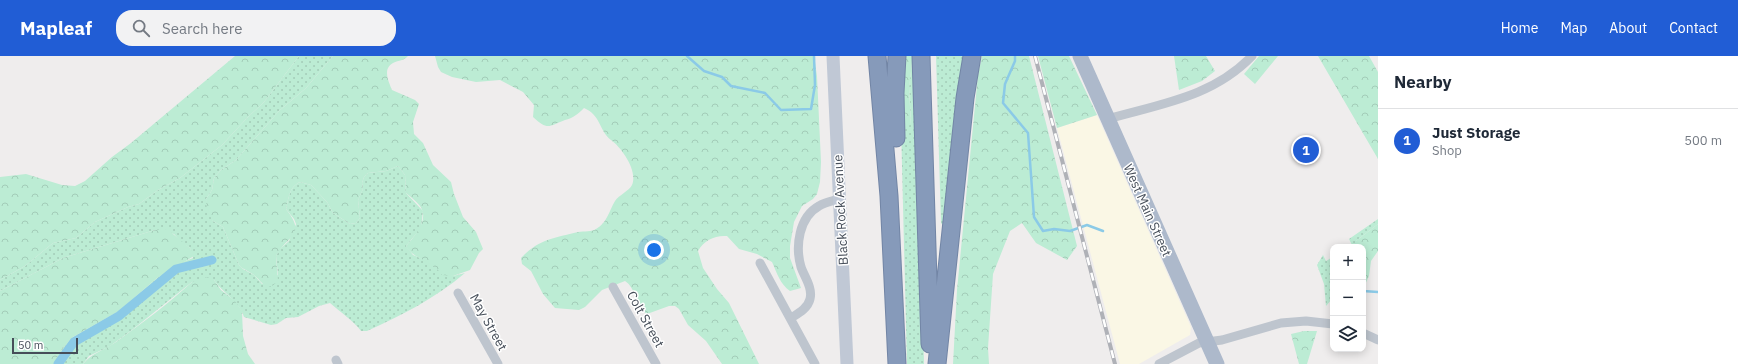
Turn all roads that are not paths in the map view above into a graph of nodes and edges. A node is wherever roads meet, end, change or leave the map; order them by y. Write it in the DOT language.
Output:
graph roads {
  1 [pos="833,56"];
  2 [pos="877,56"];
  3 [pos="897,56"];
  4 [pos="921,56"];
  5 [pos="972,56"];
  6 [pos="1080,56"];
  7 [pos="1252,56"];
  8 [pos="1108,119"];
  9 [pos="839,199"];
  10 [pos="760,264"];
  11 [pos="613,287"];
  12 [pos="458,293"];
  13 [pos="791,318"];
  14 [pos="1330,324"];
  15 [pos="1366,334"];
  16 [pos="1378,340"];
  17 [pos="1207,341"];
  18 [pos="897,358"];
  19 [pos="498,364"];
  20 [pos="656,364"];
  21 [pos="815,364"];
  22 [pos="847,364"];
  23 [pos="931,364"];
  24 [pos="938,364"];
  25 [pos="1159,364"];
  26 [pos="1217,364"];
  1 -- 9 [label="street, Black Rock Avenue"];
  2 -- 18 [label="highway"];
  3 -- 18 [label="highway"];
  4 -- 23 [label="highway"];
  5 -- 24 [label="highway"];
  6 -- 8 [label="main road, West Main Street"];
  7 -- 8 [label="street"];
  8 -- 17 [label="main road, West Main Street"];
  9 -- 13 [label="street"];
  9 -- 22 [label="street, Black Rock Avenue"];
  10 -- 13 [label="street"];
  11 -- 20 [label="street, Colt Street"];
  12 -- 19 [label="street, May Street"];
  13 -- 21 [label="street"];
  14 -- 17 [label="street"];
  15 -- 16 [label="street"];
  17 -- 25 [label="street"];
  17 -- 26 [label="main road, West Main Street"];
}
